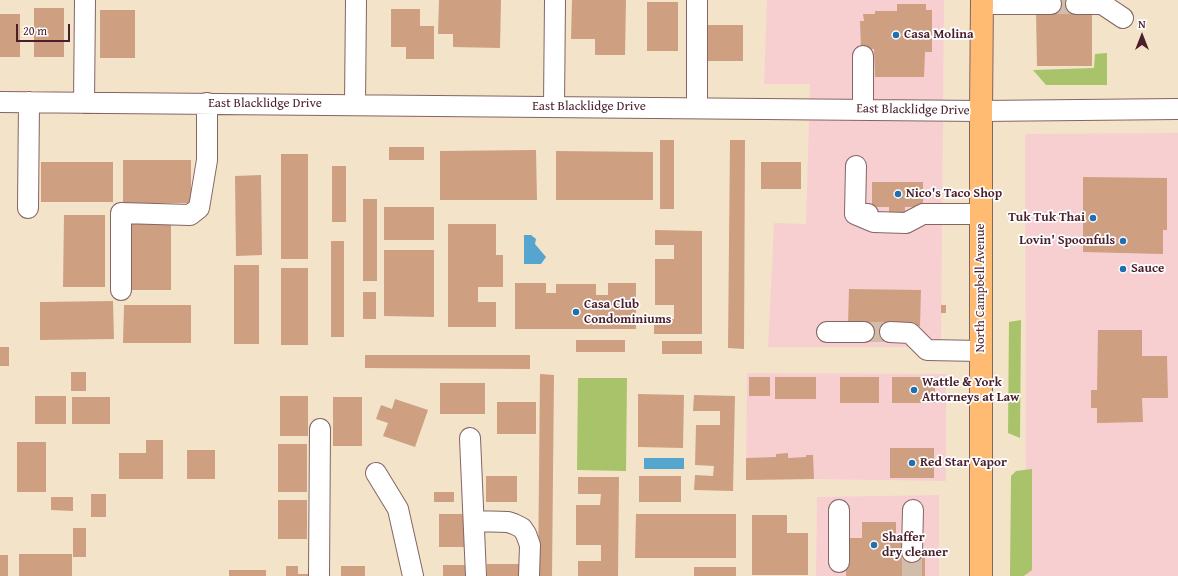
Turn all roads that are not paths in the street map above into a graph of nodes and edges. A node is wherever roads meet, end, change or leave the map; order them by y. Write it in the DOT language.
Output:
graph roads {
  1 [pos="85,0"];
  2 [pos="356,0"];
  3 [pos="554,0"];
  4 [pos="697,0"];
  5 [pos="982,2"];
  6 [pos="1051,4"];
  7 [pos="1076,4"];
  8 [pos="1123,18"];
  9 [pos="863,56"];
  10 [pos="0,102"];
  11 [pos="29,102"];
  12 [pos="84,103"];
  13 [pos="207,103"];
  14 [pos="355,105"];
  15 [pos="554,106"];
  16 [pos="697,108"];
  17 [pos="1178,109"];
  18 [pos="863,110"];
  19 [pos="981,111"];
  20 [pos="856,166"];
  21 [pos="28,208"];
  22 [pos="856,214"];
  23 [pos="906,214"];
  24 [pos="981,214"];
  25 [pos="121,290"];
  26 [pos="827,332"];
  27 [pos="864,332"];
  28 [pos="890,332"];
  29 [pos="981,351"];
  30 [pos="320,429"];
  31 [pos="470,438"];
  32 [pos="376,473"];
  33 [pos="839,510"];
  34 [pos="913,510"];
  35 [pos="474,521"];
  36 [pos="912,552"];
  37 [pos="839,562"];
  38 [pos="319,576"];
  39 [pos="414,576"];
  40 [pos="476,576"];
  41 [pos="529,576"];
  42 [pos="981,576"];
  1 -- 12 [label="street"];
  2 -- 14 [label="street"];
  3 -- 15 [label="street"];
  4 -- 16 [label="street"];
  5 -- 6 [label="street"];
  5 -- 19 [label="main road, North Campbell Avenue"];
  7 -- 8 [label="street"];
  9 -- 18 [label="street"];
  10 -- 11 [label="street, East Blacklidge Drive"];
  11 -- 12 [label="street, East Blacklidge Drive"];
  11 -- 21 [label="street"];
  12 -- 13 [label="street, East Blacklidge Drive"];
  13 -- 14 [label="street, East Blacklidge Drive"];
  13 -- 25 [label="street"];
  14 -- 15 [label="street, East Blacklidge Drive"];
  15 -- 16 [label="street, East Blacklidge Drive"];
  16 -- 18 [label="street, East Blacklidge Drive"];
  17 -- 19 [label="street, East Blacklidge Drive"];
  18 -- 19 [label="street, East Blacklidge Drive"];
  19 -- 24 [label="main road, North Campbell Avenue"];
  20 -- 22 [label="street"];
  22 -- 23 [label="street"];
  22 -- 23 [label="street"];
  23 -- 24 [label="street"];
  24 -- 29 [label="main road, North Campbell Avenue"];
  26 -- 27 [label="street"];
  28 -- 29 [label="street"];
  29 -- 42 [label="main road, North Campbell Avenue"];
  30 -- 38 [label="street"];
  31 -- 35 [label="street"];
  32 -- 39 [label="street"];
  33 -- 37 [label="street"];
  34 -- 36 [label="street"];
  35 -- 40 [label="street"];
  35 -- 41 [label="street"];
}
